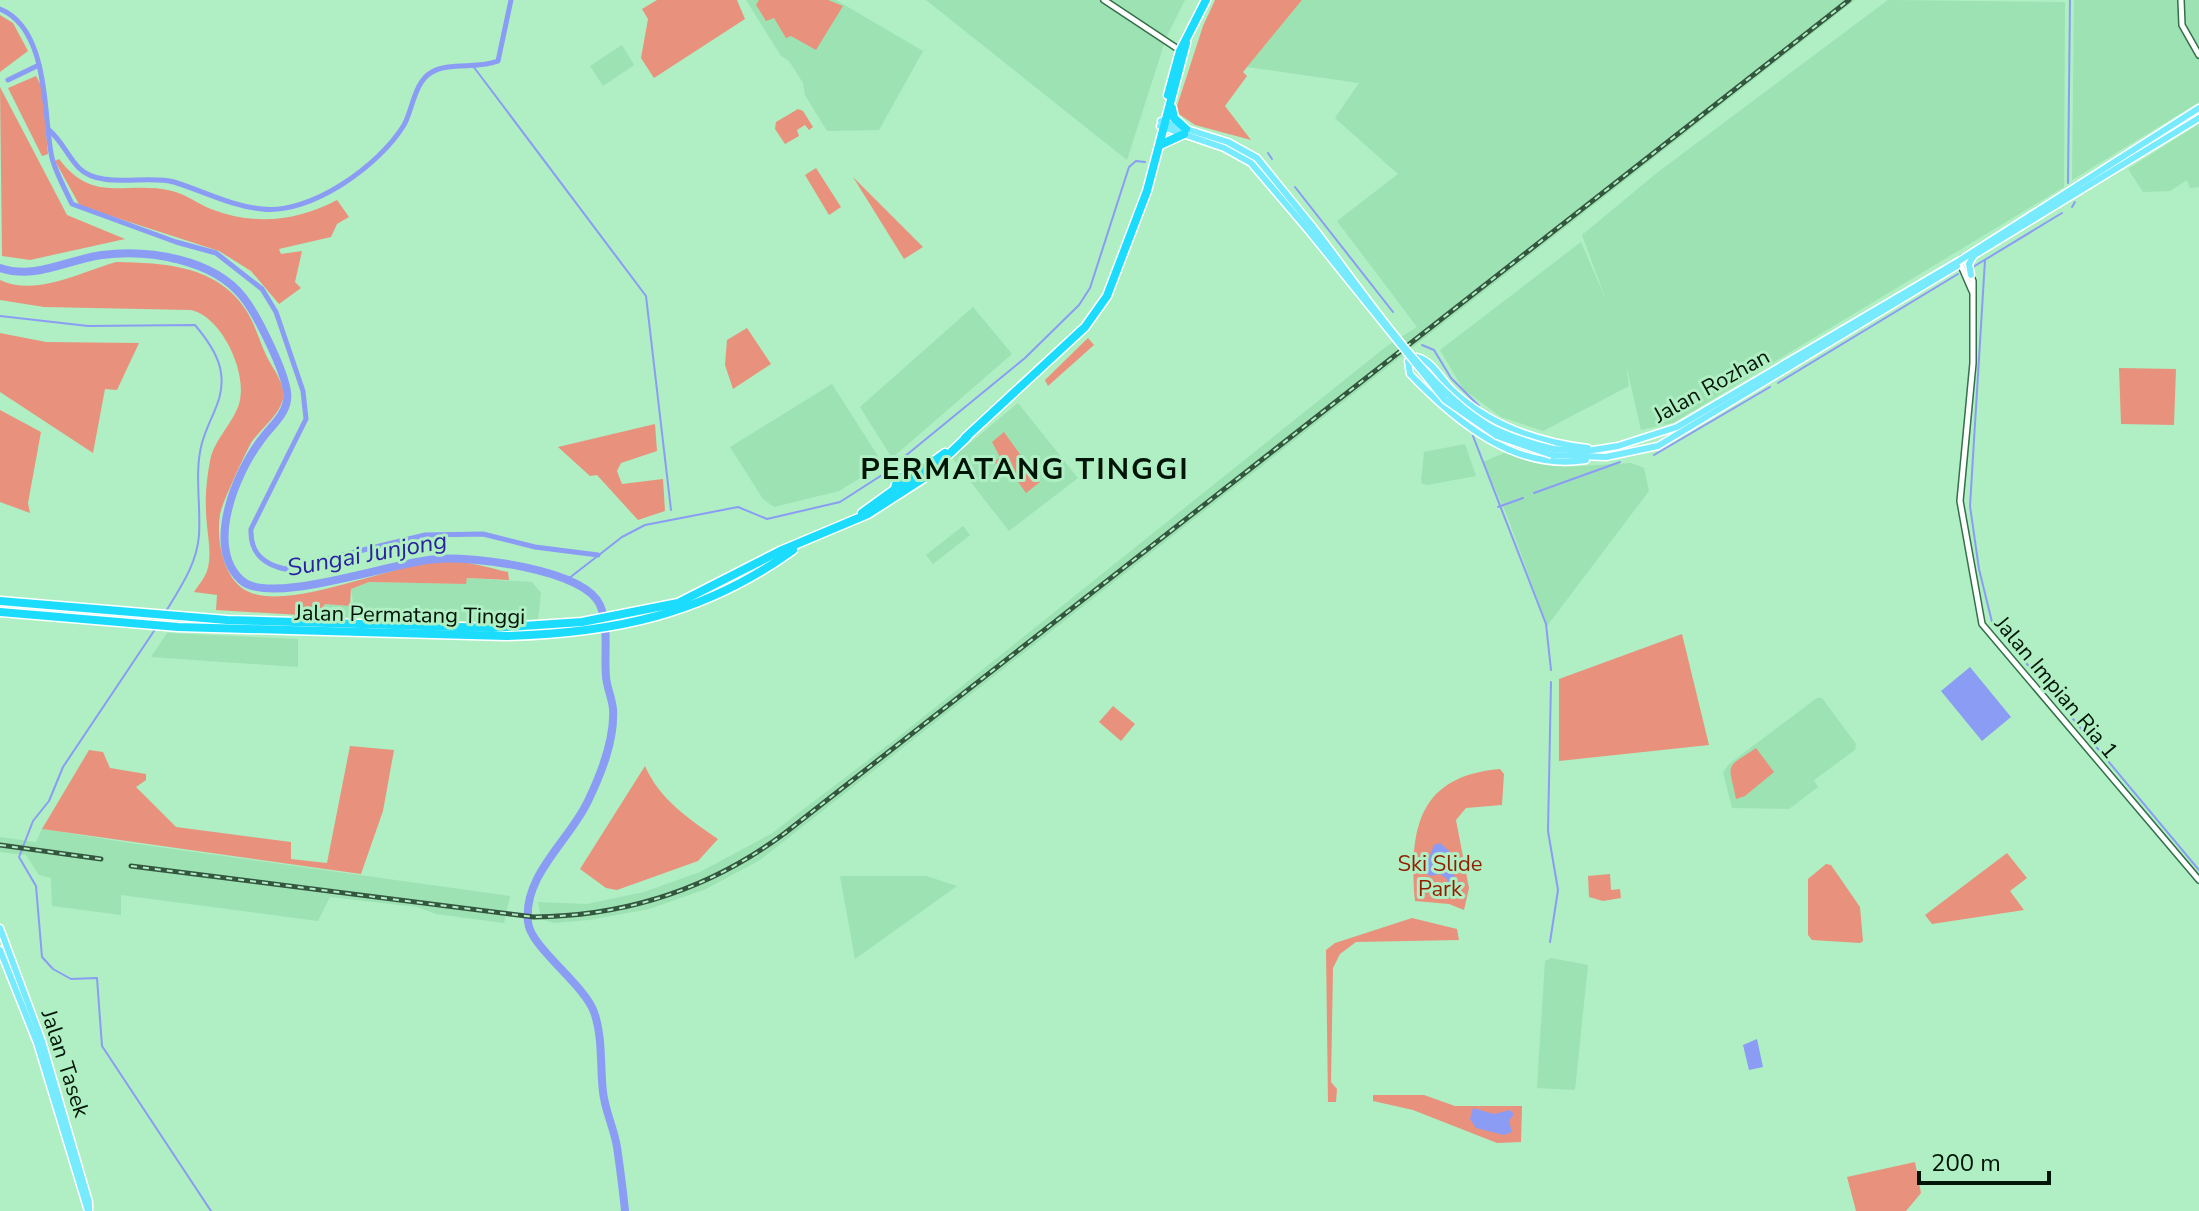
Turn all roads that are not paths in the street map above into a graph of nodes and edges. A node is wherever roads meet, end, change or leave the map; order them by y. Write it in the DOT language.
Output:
graph roads {
  1 [pos="1104,0"];
  2 [pos="1206,0"];
  3 [pos="2181,0"];
  4 [pos="2197,49"];
  5 [pos="1183,52"];
  6 [pos="1171,104"];
  7 [pos="2199,108"];
  8 [pos="2199,118"];
  9 [pos="1163,125"];
  10 [pos="1185,131"];
  11 [pos="1160,145"];
  12 [pos="1142,199"];
  13 [pos="2061,199"];
  14 [pos="1975,252"];
  15 [pos="1962,261"];
  16 [pos="1949,268"];
  17 [pos="1969,275"];
  18 [pos="967,437"];
  19 [pos="1600,449"];
  20 [pos="1553,452"];
  21 [pos="1593,458"];
  22 [pos="859,516"];
  23 [pos="800,545"];
  24 [pos="739,573"];
  25 [pos="749,576"];
  26 [pos="0,601"];
  27 [pos="18,602"];
  28 [pos="0,612"];
  29 [pos="17,613"];
  30 [pos="47,615"];
  31 [pos="0,619"];
  32 [pos="615,621"];
  33 [pos="178,622"];
  34 [pos="2199,880"];
  35 [pos="0,928"];
  36 [pos="0,950"];
  37 [pos="89,1211"];
  1 -- 5 [label="street"];
  2 -- 5 [label="highway, Jalan Permatang Tinggi"];
  3 -- 4 [label="street"];
  5 -- 6 [label="highway, Jalan Permatang Tinggi"];
  5 -- 9 [label="highway, Jalan Permatang Tinggi"];
  6 -- 9 [label="highway, Jalan Permatang Tinggi"];
  6 -- 10 [label="highway"];
  7 -- 13 [label="main road, Jalan Rozhan"];
  8 -- 13 [label="main road, Jalan Rozhan"];
  9 -- 10 [label="main road, Jalan Rozhan"];
  9 -- 11 [label="highway, Jalan Permatang Tinggi"];
  9 -- 12 [label="highway, Jalan Permatang Tinggi"];
  10 -- 11 [label="highway"];
  10 -- 20 [label="main road, Jalan Rozhan, bridge"];
  11 -- 12 [label="highway, Jalan Permatang Tinggi"];
  12 -- 18 [label="highway, Jalan Permatang Tinggi"];
  13 -- 14 [label="main road, Jalan Rozhan"];
  14 -- 15 [label="main road, Jalan Rozhan"];
  14 -- 16 [label="main road"];
  14 -- 17 [label="main road"];
  15 -- 16 [label="main road, Jalan Rozhan"];
  15 -- 17 [label="street, Jalan Impian Ria 1"];
  16 -- 17 [label="main road"];
  16 -- 19 [label="main road, Jalan Rozhan"];
  16 -- 21 [label="main road, Jalan Rozhan"];
  17 -- 34 [label="street, Jalan Impian Ria 1"];
  18 -- 22 [label="highway, Jalan Permatang Tinggi"];
  18 -- 22 [label="highway, Jalan Permatang Tinggi"];
  19 -- 20 [label="main road, Jalan Rozhan"];
  19 -- 21 [label="main road"];
  20 -- 21 [label="main road, Jalan Rozhan"];
  22 -- 23 [label="highway, Jalan Permatang Tinggi"];
  23 -- 24 [label="highway, Jalan Permatang Tinggi"];
  23 -- 25 [label="highway, Jalan Permatang Tinggi"];
  24 -- 25 [label="highway"];
  24 -- 32 [label="highway, Jalan Permatang Tinggi"];
  25 -- 32 [label="highway, Jalan Permatang Tinggi"];
  26 -- 27 [label="highway, Jalan Permatang Tinggi"];
  27 -- 29 [label="highway"];
  27 -- 33 [label="highway, Jalan Permatang Tinggi"];
  28 -- 29 [label="highway, Jalan Permatang Tinggi"];
  29 -- 30 [label="highway, Jalan Permatang Tinggi"];
  30 -- 31 [label="highway"];
  30 -- 33 [label="highway, Jalan Permatang Tinggi"];
  32 -- 33 [label="highway, Jalan Permatang Tinggi"];
  35 -- 37 [label="main road, Jalan Tasek"];
  36 -- 37 [label="main road, Jalan Tasek"];
}
